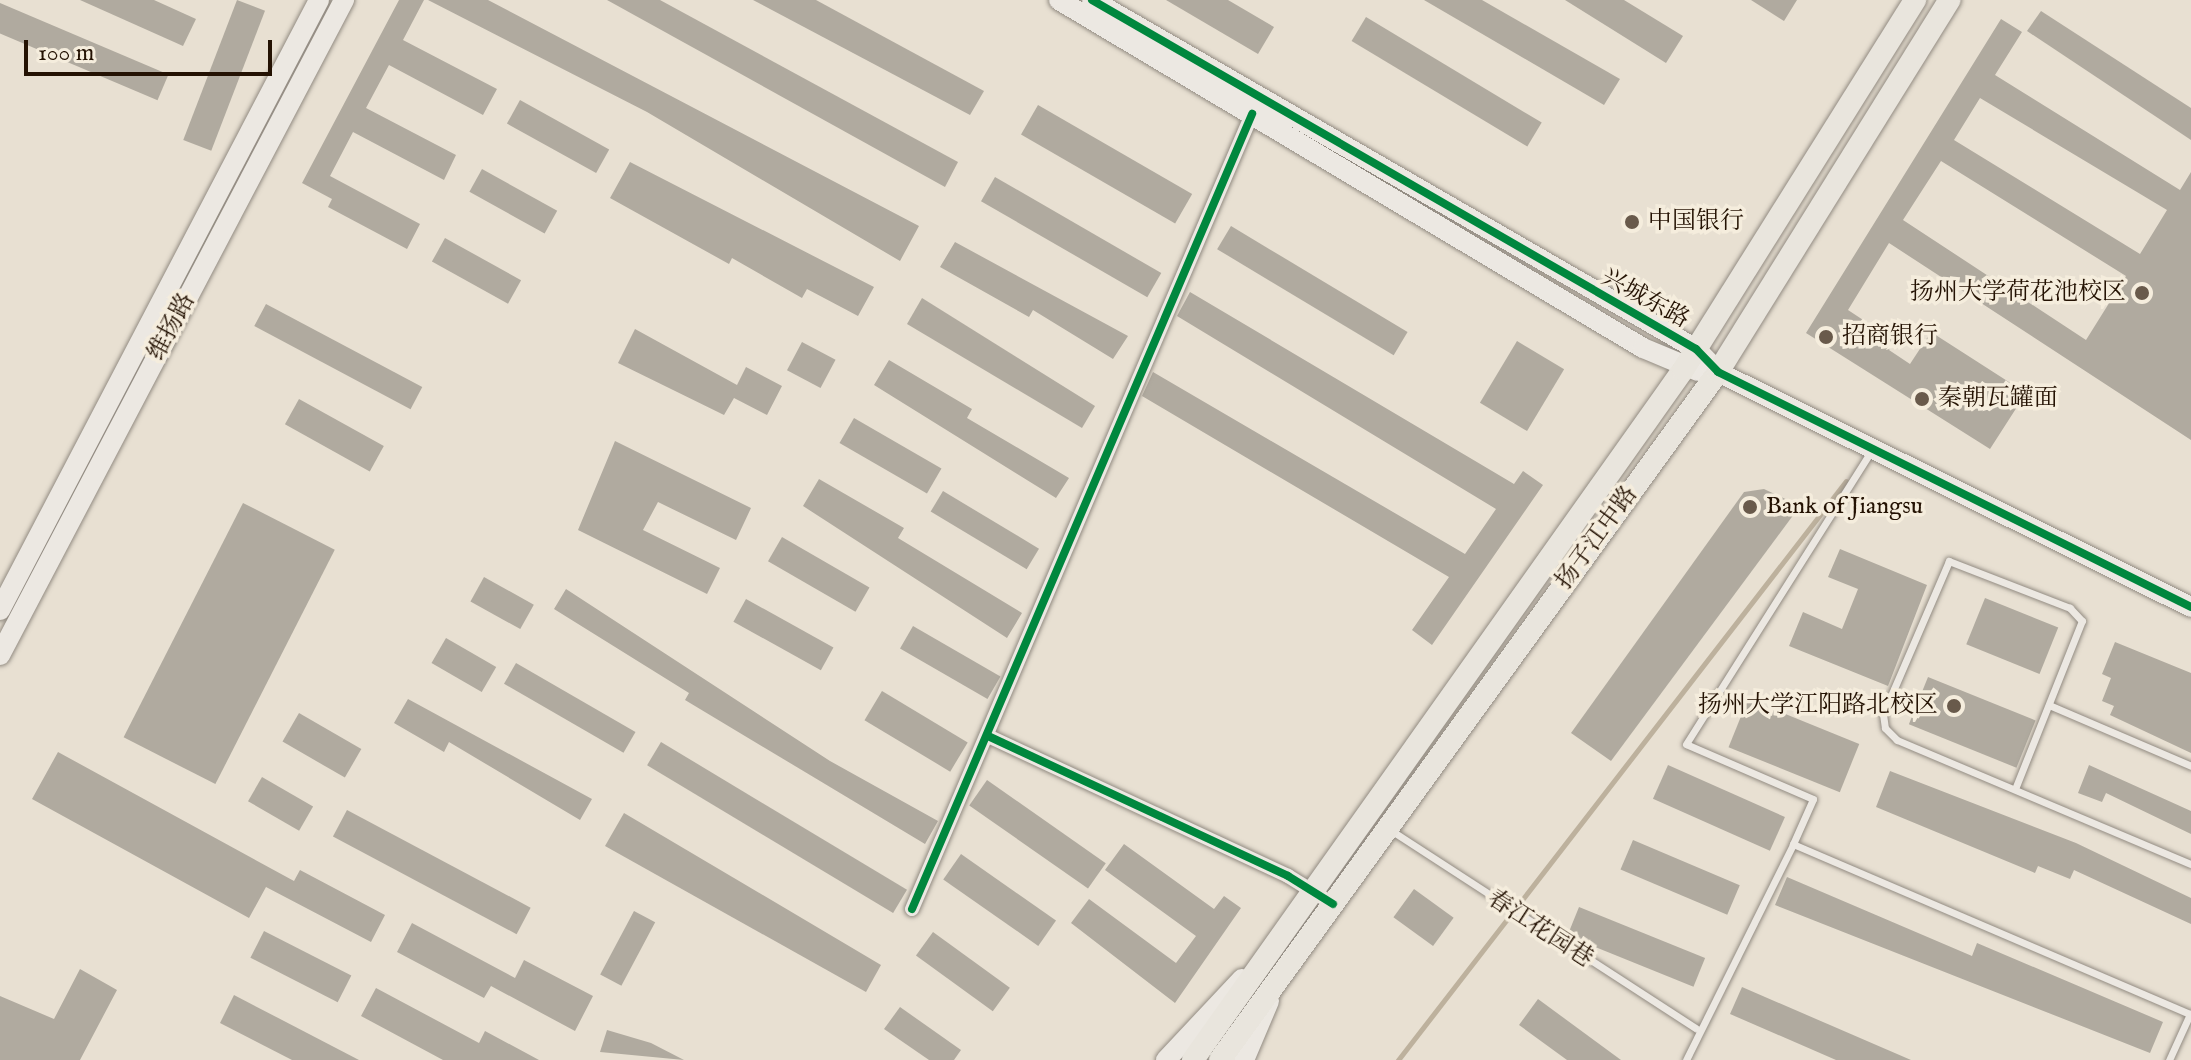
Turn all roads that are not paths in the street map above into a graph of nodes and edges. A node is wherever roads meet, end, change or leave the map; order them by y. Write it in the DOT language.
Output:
graph roads {
  1 [pos="319,0"];
  2 [pos="344,0"];
  3 [pos="1059,0"];
  4 [pos="1092,0"];
  5 [pos="1915,0"];
  6 [pos="1950,0"];
  7 [pos="1252,114"];
  8 [pos="1696,349"];
  9 [pos="1683,370"];
  10 [pos="1718,372"];
  11 [pos="1872,449"];
  12 [pos="2191,607"];
  13 [pos="0,610"];
  14 [pos="0,655"];
  15 [pos="2049,705"];
  16 [pos="988,736"];
  17 [pos="2191,766"];
  18 [pos="2015,789"];
  19 [pos="1387,827"];
  20 [pos="1793,844"];
  21 [pos="2191,864"];
  22 [pos="1313,890"];
  23 [pos="1333,904"];
  24 [pos="912,909"];
  25 [pos="1274,962"];
  26 [pos="1696,1028"];
  27 [pos="1166,1060"];
  28 [pos="1193,1060"];
  29 [pos="1220,1060"];
  30 [pos="1244,1060"];
  31 [pos="1686,1060"];
  32 [pos="2169,1060"];
  1 -- 13 [label="street, 维扬路"];
  2 -- 14 [label="street, 维扬路"];
  3 -- 7 [label="street, 兴城东路"];
  4 -- 8 [label="street, 兴城东路"];
  5 -- 8 [label="main road, 扬子江中路"];
  6 -- 10 [label="main road, 扬子江中路"];
  7 -- 9 [label="street, 兴城东路"];
  7 -- 16 [label="street"];
  8 -- 9 [label="main road, 扬子江中路"];
  8 -- 10 [label="street, 兴城东路"];
  9 -- 10 [label="street, 兴城东路"];
  9 -- 22 [label="main road, 扬子江中路"];
  10 -- 11 [label="street, 兴城东路"];
  10 -- 19 [label="main road, 扬子江中路"];
  11 -- 12 [label="street, 兴城东路"];
  11 -- 20 [label="lane"];
  15 -- 17 [label="lane"];
  15 -- 18 [label="lane"];
  15 -- 18 [label="lane"];
  16 -- 22 [label="street"];
  16 -- 24 [label="street"];
  18 -- 21 [label="lane"];
  19 -- 23 [label="main road, 扬子江中路"];
  19 -- 26 [label="lane, 春江花园巷"];
  20 -- 26 [label="lane"];
  20 -- 32 [label="lane"];
  22 -- 23 [label="street"];
  22 -- 25 [label="main road, 扬子江中路"];
  23 -- 25 [label="main road, 扬子江中路"];
  25 -- 27 [label="street"];
  25 -- 28 [label="main road, 扬子江中路"];
  25 -- 29 [label="main road, 扬子江中路"];
  25 -- 30 [label="street"];
  26 -- 31 [label="lane"];
}
